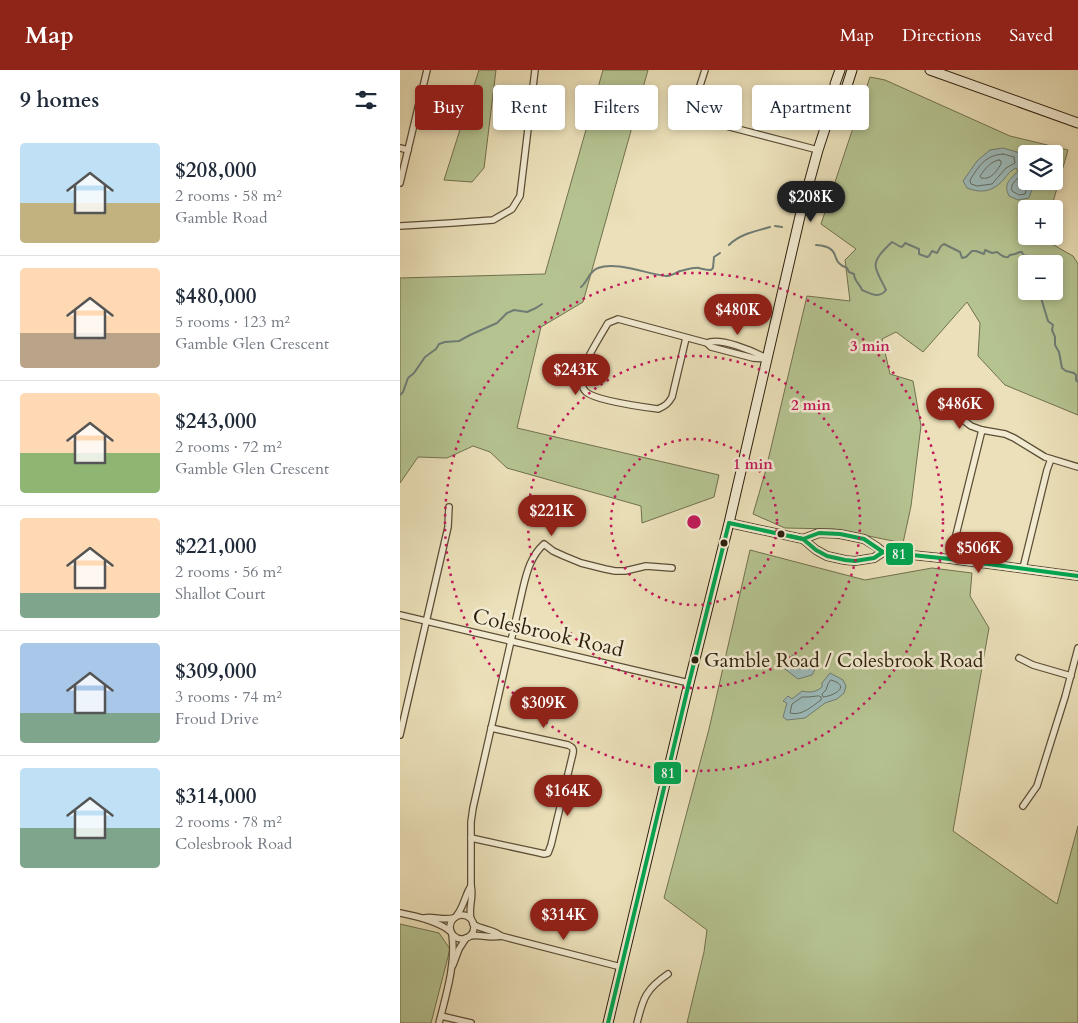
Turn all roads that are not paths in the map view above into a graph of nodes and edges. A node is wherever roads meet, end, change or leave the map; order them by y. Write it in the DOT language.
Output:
graph roads {
  1 [pos="427,70"];
  2 [pos="534,70"];
  3 [pos="705,70"];
  4 [pos="840,70"];
  5 [pos="852,70"];
  6 [pos="930,70"];
  7 [pos="835,85"];
  8 [pos="847,85"];
  9 [pos="1078,123"];
  10 [pos="825,130"];
  11 [pos="400,148"];
  12 [pos="408,150"];
  13 [pos="818,150"];
  14 [pos="400,183"];
  15 [pos="400,226"];
  16 [pos="686,338"];
  17 [pos="766,359"];
  18 [pos="949,409"];
  19 [pos="982,430"];
  20 [pos="1051,459"];
  21 [pos="1078,467"];
  22 [pos="449,508"];
  23 [pos="729,523"];
  24 [pos="803,539"];
  25 [pos="883,552"];
  26 [pos="950,559"];
  27 [pos="672,568"];
  28 [pos="1023,568"];
  29 [pos="1078,576"];
  30 [pos="400,615"];
  31 [pos="427,621"];
  32 [pos="512,641"];
  33 [pos="1078,648"];
  34 [pos="1019,658"];
  35 [pos="1071,676"];
  36 [pos="689,683"];
  37 [pos="491,728"];
  38 [pos="400,735"];
  39 [pos="1022,806"];
  40 [pos="471,838"];
  41 [pos="471,886"];
  42 [pos="400,913"];
  43 [pos="455,917"];
  44 [pos="424,918"];
  45 [pos="472,921"];
  46 [pos="452,934"];
  47 [pos="500,936"];
  48 [pos="468,937"];
  49 [pos="452,967"];
  50 [pos="621,967"];
  51 [pos="668,974"];
  52 [pos="441,1016"];
  53 [pos="439,1023"];
  54 [pos="471,1023"];
  55 [pos="608,1023"];
  56 [pos="637,1023"];
  1 -- 12 [label="street"];
  2 -- 15 [label="street"];
  3 -- 13 [label="street"];
  4 -- 7 [label="main road"];
  5 -- 8 [label="main road"];
  6 -- 9 [label="main road"];
  10 -- 13 [label="main road"];
  11 -- 12 [label="street"];
  12 -- 14 [label="street"];
  13 -- 17 [label="main road"];
  16 -- 16 [label="street"];
  16 -- 17 [label="street"];
  17 -- 23 [label="main road"];
  18 -- 19 [label="street"];
  19 -- 20 [label="street"];
  19 -- 26 [label="street"];
  20 -- 21 [label="street"];
  20 -- 28 [label="street"];
  22 -- 31 [label="street"];
  23 -- 24 [label="street"];
  23 -- 36 [label="main road"];
  24 -- 25 [label="street"];
  24 -- 25 [label="street"];
  25 -- 26 [label="street"];
  26 -- 28 [label="street"];
  27 -- 32 [label="street"];
  28 -- 29 [label="street"];
  30 -- 31 [label="street, Colesbrook Road"];
  31 -- 32 [label="street, Colesbrook Road"];
  31 -- 38 [label="street"];
  32 -- 36 [label="street, Colesbrook Road"];
  32 -- 37 [label="street"];
  33 -- 35 [label="street"];
  34 -- 35 [label="street"];
  35 -- 39 [label="street"];
  36 -- 50 [label="main road"];
  37 -- 40 [label="street"];
  37 -- 40 [label="street"];
  40 -- 41 [label="street"];
  41 -- 43 [label="street"];
  41 -- 45 [label="street"];
  42 -- 44 [label="street"];
  43 -- 44 [label="street"];
  43 -- 45 [label="street"];
  43 -- 46 [label="street"];
  44 -- 46 [label="street"];
  45 -- 47 [label="street"];
  45 -- 48 [label="street"];
  46 -- 48 [label="street"];
  46 -- 49 [label="street"];
  47 -- 48 [label="street"];
  47 -- 50 [label="street"];
  48 -- 49 [label="street"];
  49 -- 52 [label="street"];
  50 -- 55 [label="main road"];
  51 -- 56 [label="street"];
  52 -- 53 [label="street"];
  52 -- 54 [label="street"];
}
